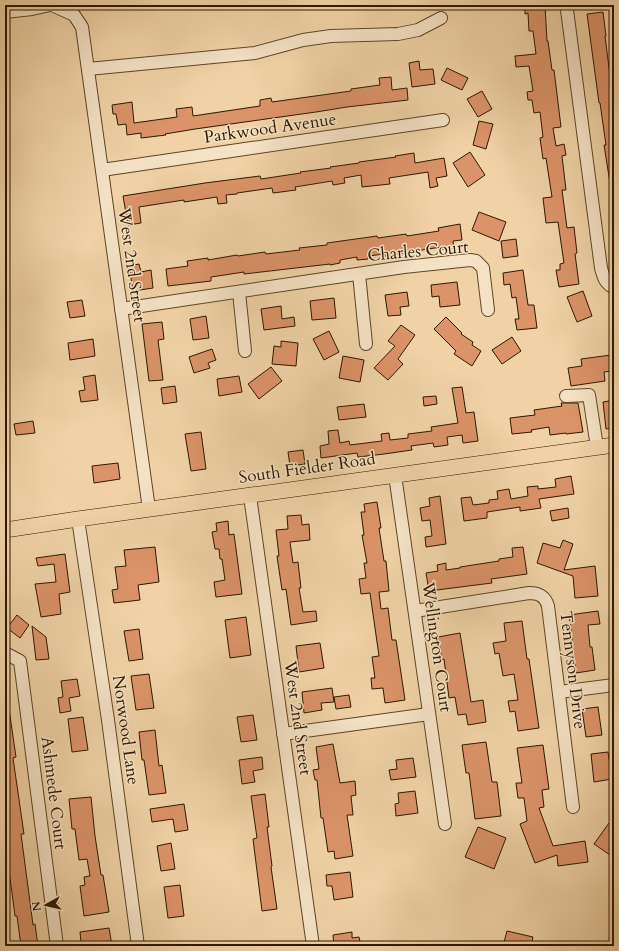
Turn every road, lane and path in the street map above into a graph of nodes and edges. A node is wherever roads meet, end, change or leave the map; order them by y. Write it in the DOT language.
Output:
graph roads {
  1 [pos="51,5"];
  2 [pos="568,5"];
  3 [pos="32,7"];
  4 [pos="5,12"];
  5 [pos="441,18"];
  6 [pos="88,69"];
  7 [pos="443,120"];
  8 [pos="102,170"];
  9 [pos="359,274"];
  10 [pos="614,288"];
  11 [pos="239,292"];
  12 [pos="121,309"];
  13 [pos="488,310"];
  14 [pos="366,344"];
  15 [pos="245,351"];
  16 [pos="566,396"];
  17 [pos="614,445"];
  18 [pos="597,447"];
  19 [pos="395,475"];
  20 [pos="250,496"];
  21 [pos="149,509"];
  22 [pos="78,519"];
  23 [pos="5,530"];
  24 [pos="415,611"];
  25 [pos="5,653"];
  26 [pos="614,685"];
  27 [pos="559,692"];
  28 [pos="429,714"];
  29 [pos="283,734"];
  30 [pos="573,807"];
  31 [pos="445,824"];
  32 [pos="56,946"];
  33 [pos="138,946"];
  34 [pos="313,946"];
  1 -- 3 [label="street"];
  1 -- 6 [label="street, West 2nd Street"];
  2 -- 10 [label="street"];
  3 -- 4 [label="street"];
  5 -- 6 [label="street"];
  6 -- 8 [label="street, West 2nd Street"];
  7 -- 8 [label="street, Parkwood Avenue"];
  8 -- 12 [label="street, West 2nd Street"];
  9 -- 11 [label="street, Charles Court"];
  9 -- 13 [label="street, Charles Court"];
  9 -- 14 [label="street, Charles Court"];
  11 -- 12 [label="street, Charles Court"];
  11 -- 15 [label="street"];
  12 -- 21 [label="street, West 2nd Street"];
  16 -- 18 [label="street"];
  17 -- 18 [label="main road, South Fielder Road"];
  18 -- 19 [label="main road, South Fielder Road"];
  19 -- 20 [label="main road, South Fielder Road"];
  19 -- 24 [label="street, Wellington Court"];
  20 -- 21 [label="main road, South Fielder Road"];
  20 -- 29 [label="street, West 2nd Street"];
  21 -- 22 [label="main road, South Fielder Road"];
  22 -- 23 [label="main road, South Fielder Road"];
  22 -- 33 [label="street, Norwood Lane"];
  24 -- 27 [label="street, Tennyson Drive"];
  24 -- 28 [label="street, Wellington Court"];
  25 -- 32 [label="street, Ashmede Court"];
  26 -- 27 [label="street"];
  27 -- 30 [label="street, Tennyson Drive"];
  28 -- 29 [label="street"];
  28 -- 31 [label="street, Wellington Court"];
  29 -- 34 [label="street, West 2nd Street"];
}
